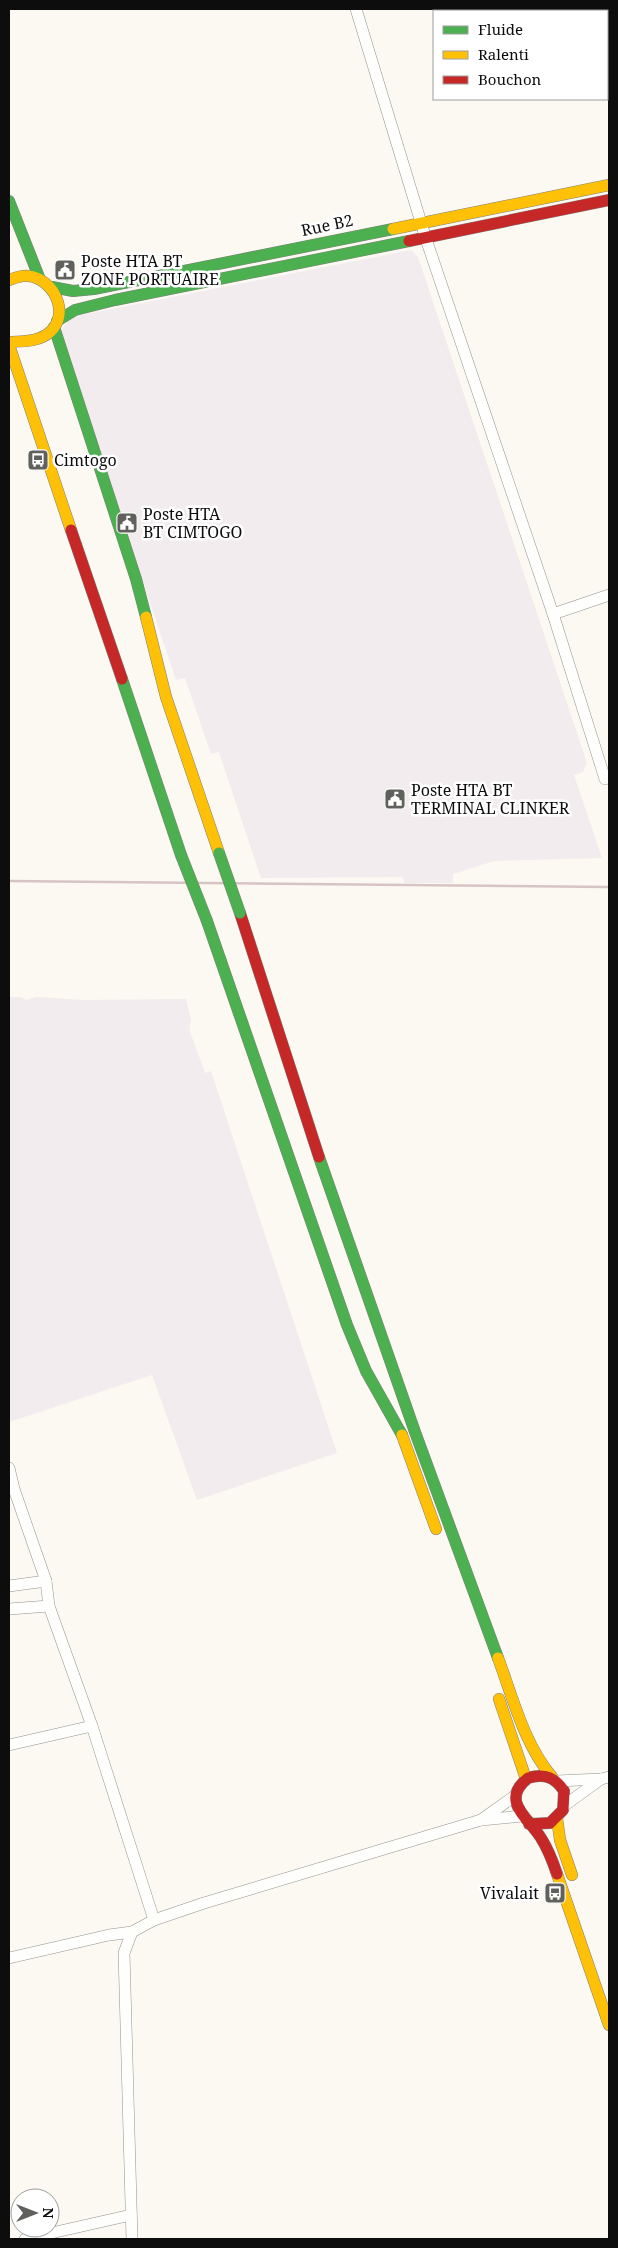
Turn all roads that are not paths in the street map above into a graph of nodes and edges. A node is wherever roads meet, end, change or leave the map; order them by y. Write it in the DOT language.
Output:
graph roads {
  1 [pos="356,9"];
  2 [pos="609,185"];
  3 [pos="609,200"];
  4 [pos="9,201"];
  5 [pos="420,221"];
  6 [pos="426,239"];
  7 [pos="39,277"];
  8 [pos="9,280"];
  9 [pos="52,287"];
  10 [pos="55,324"];
  11 [pos="9,343"];
  12 [pos="609,595"];
  13 [pos="553,614"];
  14 [pos="605,779"];
  15 [pos="9,1468"];
  16 [pos="11,1489"];
  17 [pos="442,1544"];
  18 [pos="46,1582"];
  19 [pos="9,1586"];
  20 [pos="49,1606"];
  21 [pos="9,1609"];
  22 [pos="496,1689"];
  23 [pos="92,1726"];
  24 [pos="9,1745"];
  25 [pos="605,1778"];
  26 [pos="526,1779"];
  27 [pos="554,1779"];
  28 [pos="516,1795"];
  29 [pos="565,1805"];
  30 [pos="557,1818"];
  31 [pos="481,1820"];
  32 [pos="526,1820"];
  33 [pos="577,1890"];
  34 [pos="154,1920"];
  35 [pos="132,1932"];
  36 [pos="9,1958"];
  37 [pos="609,2025"];
  38 [pos="131,2214"];
  39 [pos="25,2239"];
  40 [pos="132,2239"];
  1 -- 5 [label="street"];
  2 -- 5 [label="main road, Rue B2"];
  3 -- 6 [label="main road, Rue B2"];
  4 -- 7 [label="main road"];
  5 -- 6 [label="street"];
  5 -- 9 [label="main road, Rue B2"];
  6 -- 10 [label="main road, Rue B2"];
  6 -- 13 [label="street"];
  7 -- 8 [label="main road"];
  7 -- 9 [label="main road"];
  9 -- 10 [label="main road"];
  10 -- 11 [label="main road, Rue B2"];
  10 -- 27 [label="main road, bridge"];
  11 -- 17 [label="main road, bridge"];
  12 -- 13 [label="street"];
  13 -- 14 [label="street"];
  15 -- 16 [label="street"];
  16 -- 18 [label="street"];
  18 -- 19 [label="street"];
  18 -- 20 [label="street"];
  20 -- 21 [label="street"];
  20 -- 23 [label="street"];
  22 -- 26 [label="main road"];
  23 -- 24 [label="street"];
  23 -- 34 [label="street"];
  25 -- 27 [label="street"];
  25 -- 29 [label="street"];
  26 -- 27 [label="main road"];
  26 -- 28 [label="main road"];
  27 -- 29 [label="main road"];
  28 -- 31 [label="street"];
  28 -- 32 [label="main road"];
  29 -- 30 [label="main road"];
  30 -- 32 [label="main road"];
  30 -- 33 [label="main road"];
  31 -- 32 [label="street"];
  31 -- 34 [label="street"];
  32 -- 37 [label="main road"];
  34 -- 35 [label="street"];
  35 -- 36 [label="street"];
  35 -- 38 [label="street"];
  38 -- 39 [label="street"];
  38 -- 40 [label="street"];
}
